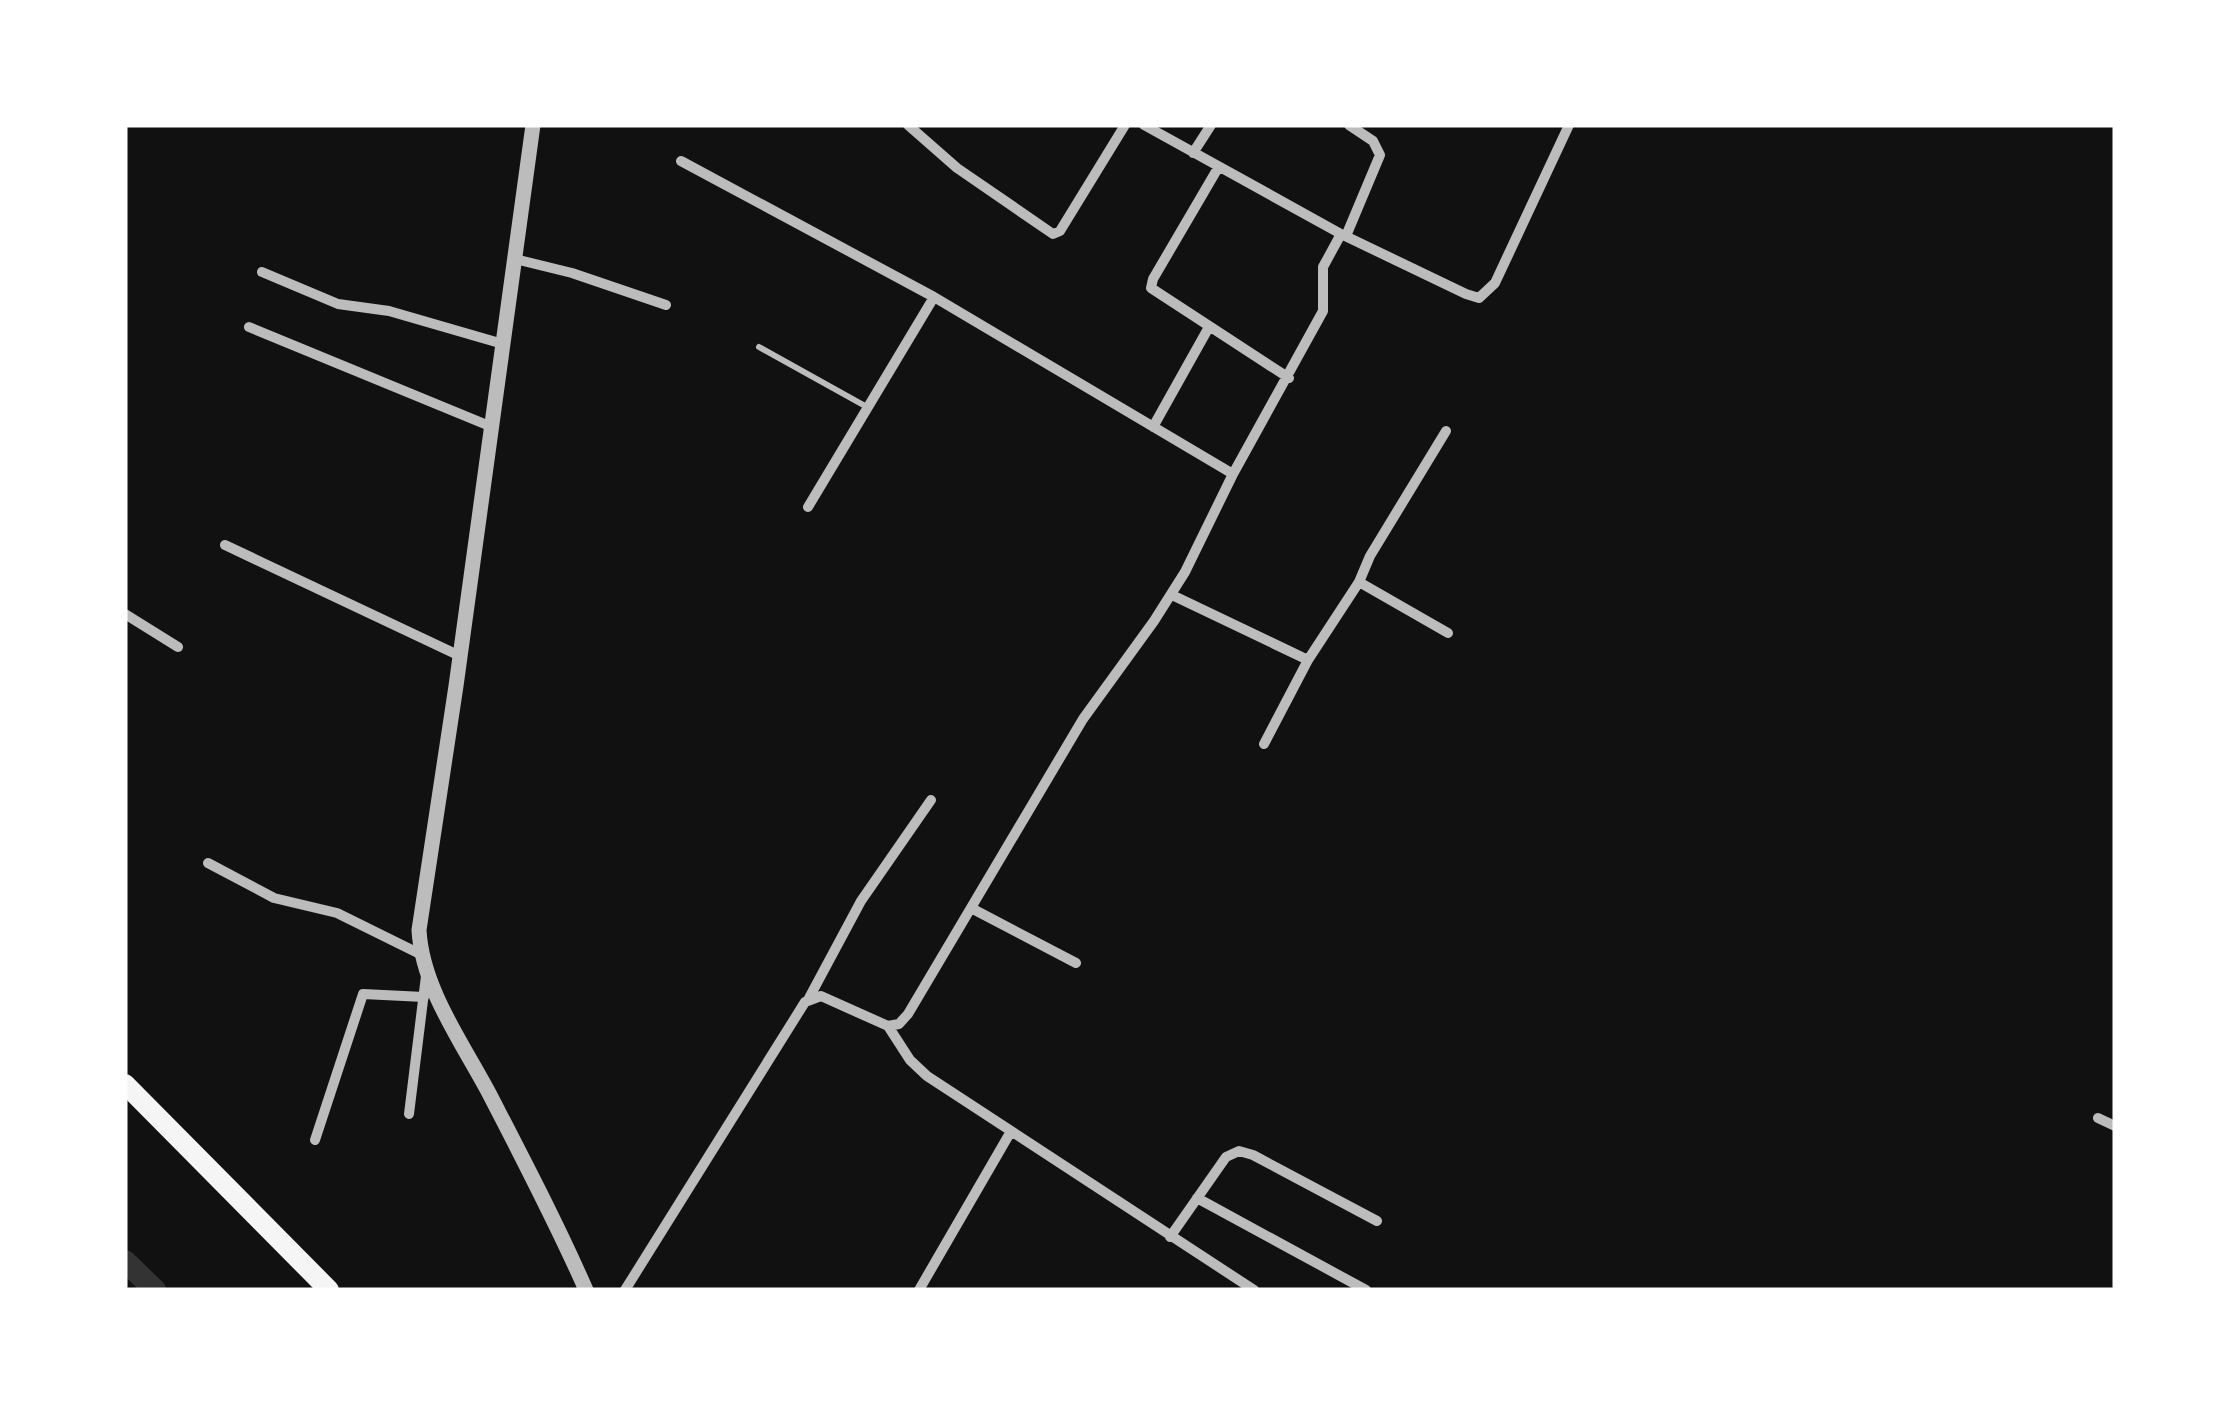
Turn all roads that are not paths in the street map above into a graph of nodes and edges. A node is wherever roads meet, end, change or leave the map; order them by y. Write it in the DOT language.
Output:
graph roads {
  1 [pos="534,125"];
  2 [pos="908,125"];
  3 [pos="1125,125"];
  4 [pos="1144,125"];
  5 [pos="1210,125"];
  6 [pos="1349,125"];
  7 [pos="1570,125"];
  8 [pos="1192,153"];
  9 [pos="682,161"];
  10 [pos="1218,168"];
  11 [pos="1344,235"];
  12 [pos="515,259"];
  13 [pos="262,272"];
  14 [pos="934,297"];
  15 [pos="666,305"];
  16 [pos="1209,326"];
  17 [pos="250,327"];
  18 [pos="504,344"];
  19 [pos="758,347"];
  20 [pos="1288,378"];
  21 [pos="868,408"];
  22 [pos="492,427"];
  23 [pos="1154,427"];
  24 [pos="1446,432"];
  25 [pos="1232,474"];
  26 [pos="808,507"];
  27 [pos="225,545"];
  28 [pos="1359,582"];
  29 [pos="1172,595"];
  30 [pos="125,614"];
  31 [pos="1448,633"];
  32 [pos="178,647"];
  33 [pos="460,656"];
  34 [pos="1308,660"];
  35 [pos="1264,744"];
  36 [pos="931,800"];
  37 [pos="208,864"];
  38 [pos="971,908"];
  39 [pos="420,954"];
  40 [pos="1076,963"];
  41 [pos="427,972"];
  42 [pos="424,997"];
  43 [pos="809,998"];
  44 [pos="888,1026"];
  45 [pos="125,1084"];
  46 [pos="410,1114"];
  47 [pos="2098,1118"];
  48 [pos="2115,1126"];
  49 [pos="1010,1133"];
  50 [pos="314,1140"];
  51 [pos="1197,1198"];
  52 [pos="1377,1220"];
  53 [pos="1170,1236"];
  54 [pos="1234,1278"];
  55 [pos="329,1290"];
  56 [pos="586,1290"];
  57 [pos="625,1290"];
  58 [pos="919,1290"];
  59 [pos="1228,1290"];
  60 [pos="1254,1290"];
  61 [pos="1366,1290"];
  1 -- 12 [label="street"];
  2 -- 3 [label="street"];
  4 -- 8 [label="street"];
  5 -- 8 [label="street"];
  6 -- 11 [label="street"];
  7 -- 11 [label="street"];
  8 -- 10 [label="street"];
  9 -- 14 [label="street"];
  10 -- 11 [label="street"];
  10 -- 16 [label="street"];
  11 -- 20 [label="street"];
  12 -- 15 [label="street"];
  12 -- 18 [label="street"];
  13 -- 18 [label="street"];
  14 -- 21 [label="street"];
  14 -- 23 [label="street"];
  16 -- 20 [label="street"];
  16 -- 23 [label="street"];
  17 -- 22 [label="street"];
  18 -- 22 [label="street"];
  19 -- 21 [label="lane"];
  20 -- 25 [label="street"];
  21 -- 26 [label="street"];
  22 -- 33 [label="street"];
  23 -- 25 [label="street"];
  24 -- 28 [label="street"];
  25 -- 29 [label="street"];
  27 -- 33 [label="street"];
  28 -- 31 [label="street"];
  28 -- 34 [label="street"];
  29 -- 34 [label="street"];
  29 -- 38 [label="street"];
  30 -- 32 [label="street"];
  33 -- 39 [label="street"];
  34 -- 35 [label="street"];
  36 -- 43 [label="street"];
  37 -- 39 [label="street"];
  38 -- 40 [label="street"];
  38 -- 44 [label="street"];
  39 -- 41 [label="street"];
  41 -- 42 [label="street"];
  41 -- 56 [label="street"];
  42 -- 46 [label="street"];
  42 -- 50 [label="street"];
  43 -- 44 [label="street"];
  43 -- 57 [label="street"];
  44 -- 49 [label="street"];
  45 -- 55 [label="highway"];
  47 -- 48 [label="street"];
  49 -- 53 [label="street"];
  49 -- 58 [label="street"];
  51 -- 52 [label="street"];
  51 -- 53 [label="street"];
  51 -- 61 [label="street"];
  53 -- 54 [label="street"];
  54 -- 59 [label="street"];
  54 -- 60 [label="street"];
}
